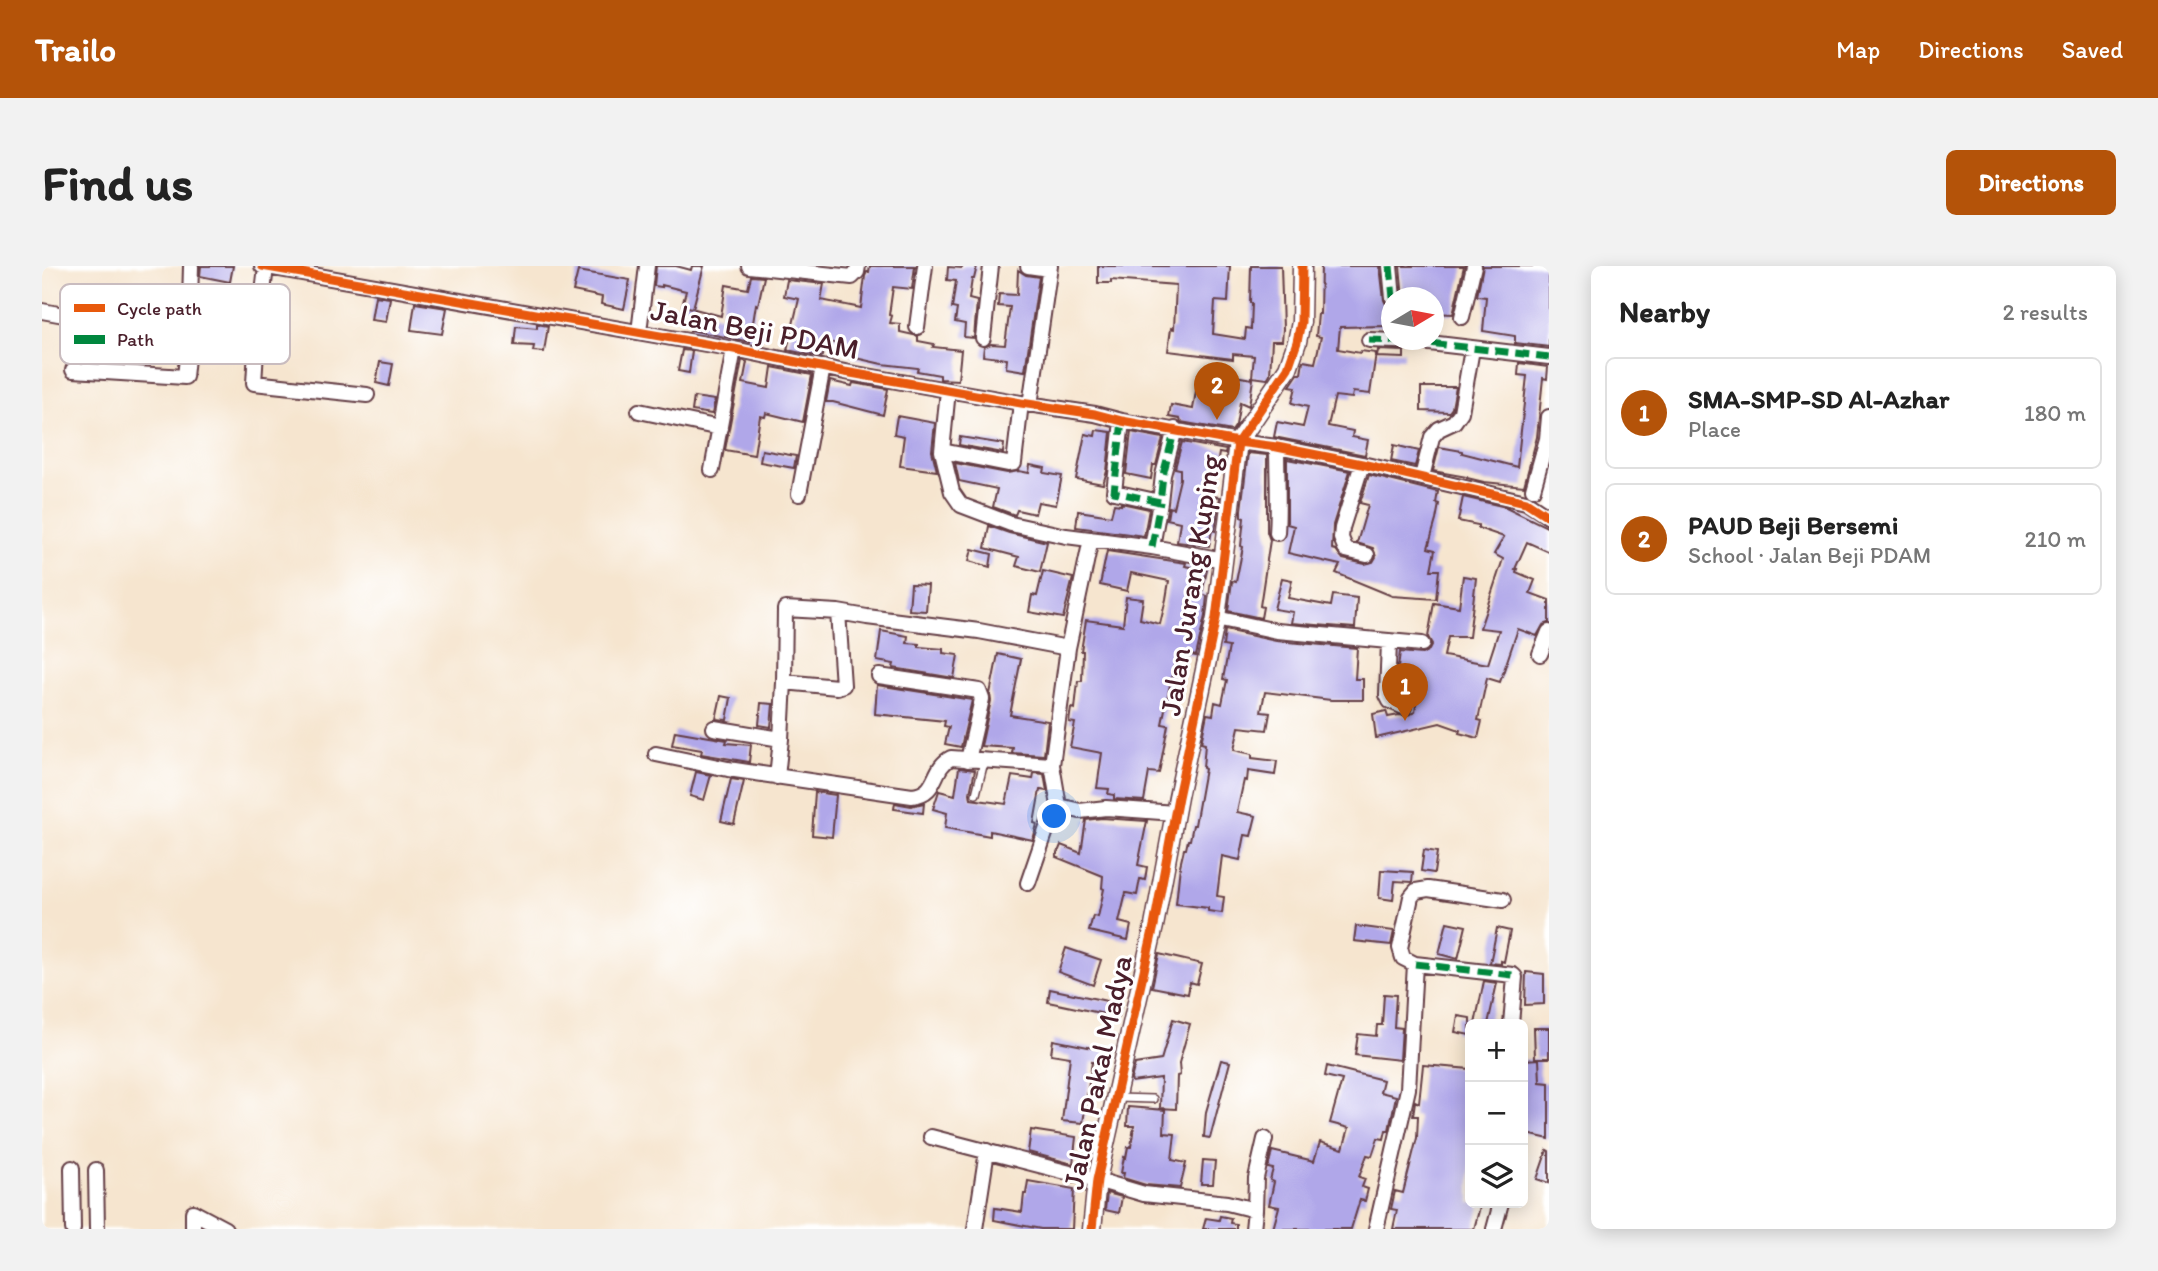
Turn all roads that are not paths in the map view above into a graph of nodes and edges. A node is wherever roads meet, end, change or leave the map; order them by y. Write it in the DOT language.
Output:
graph roads {
  1 [pos="191,266"];
  2 [pos="264,266"];
  3 [pos="647,266"];
  4 [pos="749,266"];
  5 [pos="925,266"];
  6 [pos="991,266"];
  7 [pos="1028,266"];
  8 [pos="1302,266"];
  9 [pos="1390,266"];
  10 [pos="1474,266"];
  11 [pos="1049,267"];
  12 [pos="858,269"];
  13 [pos="190,284"];
  14 [pos="262,284"];
  15 [pos="1392,287"];
  16 [pos="42,311"];
  17 [pos="60,314"];
  18 [pos="1462,317"];
  19 [pos="917,327"];
  20 [pos="639,332"];
  21 [pos="983,338"];
  22 [pos="1369,340"];
  23 [pos="1381,340"];
  24 [pos="1444,345"];
  25 [pos="734,349"];
  26 [pos="1472,349"];
  27 [pos="1549,357"];
  28 [pos="186,364"];
  29 [pos="255,364"];
  30 [pos="823,367"];
  31 [pos="74,370"];
  32 [pos="948,390"];
  33 [pos="367,395"];
  34 [pos="1026,404"];
  35 [pos="639,411"];
  36 [pos="1549,417"];
  37 [pos="1122,421"];
  38 [pos="720,428"];
  39 [pos="1175,429"];
  40 [pos="1548,439"];
  41 [pos="1238,442"];
  42 [pos="1277,447"];
  43 [pos="942,451"];
  44 [pos="1362,464"];
  45 [pos="712,470"];
  46 [pos="1422,477"];
  47 [pos="1549,491"];
  48 [pos="799,494"];
  49 [pos="1529,496"];
  50 [pos="1160,502"];
  51 [pos="1549,517"];
  52 [pos="1277,533"];
  53 [pos="1091,539"];
  54 [pos="1152,547"];
  55 [pos="1367,555"];
  56 [pos="1224,561"];
  57 [pos="838,612"];
  58 [pos="1216,618"];
  59 [pos="1549,632"];
  60 [pos="1389,642"];
  61 [pos="1422,644"];
  62 [pos="1068,648"];
  63 [pos="1540,654"];
  64 [pos="879,676"];
  65 [pos="784,682"];
  66 [pos="1404,706"];
  67 [pos="714,728"];
  68 [pos="781,739"];
  69 [pos="656,754"];
  70 [pos="968,760"];
  71 [pos="984,762"];
  72 [pos="1052,765"];
  73 [pos="777,777"];
  74 [pos="976,794"];
  75 [pos="1059,806"];
  76 [pos="1175,813"];
  77 [pos="1028,883"];
  78 [pos="1503,900"];
  79 [pos="1154,926"];
  80 [pos="1415,964"];
  81 [pos="1511,1019"];
  82 [pos="1116,1098"];
  83 [pos="1153,1099"];
  84 [pos="931,1137"];
  85 [pos="1265,1139"];
  86 [pos="987,1151"];
  87 [pos="72,1168"];
  88 [pos="96,1170"];
  89 [pos="1097,1180"];
  90 [pos="1500,1208"];
  91 [pos="1255,1210"];
  92 [pos="73,1229"];
  93 [pos="97,1229"];
  94 [pos="193,1229"];
  95 [pos="225,1229"];
  96 [pos="975,1229"];
  97 [pos="1092,1229"];
  98 [pos="1253,1229"];
  99 [pos="1376,1229"];
  100 [pos="1494,1229"];
  1 -- 13 [label="street"];
  2 -- 14 [label="street"];
  2 -- 20 [label="street, Jalan Beji PDAM"];
  3 -- 20 [label="street"];
  4 -- 12 [label="street"];
  5 -- 19 [label="street"];
  6 -- 21 [label="street"];
  7 -- 11 [label="street"];
  8 -- 41 [label="street, Jalan Jurang Kuping"];
  9 -- 15 [label="street"];
  10 -- 18 [label="street"];
  11 -- 34 [label="street"];
  16 -- 17 [label="street"];
  20 -- 25 [label="street, Jalan Beji PDAM"];
  22 -- 23 [label="street"];
  24 -- 26 [label="street"];
  25 -- 30 [label="street, Jalan Beji PDAM"];
  25 -- 38 [label="street"];
  26 -- 27 [label="street"];
  26 -- 46 [label="street"];
  28 -- 31 [label="street"];
  29 -- 33 [label="street"];
  30 -- 32 [label="street, Jalan Beji PDAM"];
  30 -- 48 [label="street"];
  32 -- 34 [label="street, Jalan Beji PDAM"];
  32 -- 43 [label="street"];
  34 -- 37 [label="street, Jalan Beji PDAM"];
  34 -- 43 [label="street"];
  35 -- 38 [label="street"];
  36 -- 40 [label="street"];
  37 -- 39 [label="street, Jalan Beji PDAM"];
  37 -- 50 [label="street"];
  38 -- 45 [label="street"];
  39 -- 41 [label="street, Jalan Beji PDAM"];
  39 -- 50 [label="street"];
  40 -- 49 [label="street"];
  41 -- 42 [label="street, Jalan Beji PDAM"];
  41 -- 56 [label="street, Jalan Jurang Kuping"];
  42 -- 44 [label="street, Jalan Beji PDAM"];
  42 -- 52 [label="street"];
  43 -- 53 [label="street"];
  44 -- 46 [label="street, Jalan Beji PDAM"];
  44 -- 55 [label="street"];
  46 -- 49 [label="street, Jalan Beji PDAM"];
  47 -- 49 [label="street"];
  49 -- 51 [label="street"];
  50 -- 54 [label="street"];
  53 -- 54 [label="street"];
  53 -- 62 [label="street"];
  54 -- 56 [label="street"];
  56 -- 58 [label="street, Jalan Jurang Kuping"];
  57 -- 62 [label="street"];
  57 -- 65 [label="street"];
  57 -- 65 [label="street"];
  58 -- 60 [label="street"];
  58 -- 76 [label="street, Jalan Jurang Kuping"];
  59 -- 63 [label="street"];
  60 -- 61 [label="street"];
  60 -- 66 [label="street"];
  62 -- 72 [label="street"];
  64 -- 70 [label="street"];
  65 -- 68 [label="street"];
  67 -- 68 [label="street"];
  68 -- 73 [label="street"];
  69 -- 73 [label="street"];
  70 -- 71 [label="street"];
  70 -- 73 [label="street"];
  71 -- 72 [label="street"];
  71 -- 74 [label="lane"];
  72 -- 75 [label="street"];
  75 -- 76 [label="street"];
  75 -- 77 [label="street"];
  76 -- 79 [label="street, Jalan Jurang Kuping"];
  78 -- 80 [label="street"];
  79 -- 82 [label="street, Jalan Pakal Madya"];
  80 -- 81 [label="street"];
  80 -- 99 [label="street"];
  82 -- 83 [label="lane"];
  82 -- 89 [label="street, Jalan Pakal Madya"];
  84 -- 86 [label="street"];
  85 -- 91 [label="street"];
  86 -- 89 [label="street"];
  86 -- 96 [label="street"];
  87 -- 92 [label="street"];
  88 -- 93 [label="street"];
  89 -- 91 [label="street"];
  89 -- 97 [label="street, Jalan Pakal Madya"];
  90 -- 100 [label="street"];
  91 -- 98 [label="street"];
  94 -- 95 [label="street"];
}
